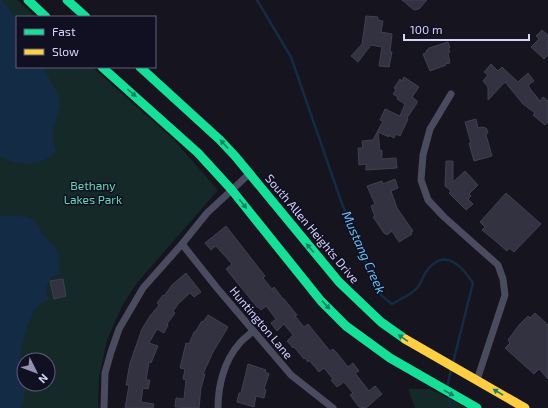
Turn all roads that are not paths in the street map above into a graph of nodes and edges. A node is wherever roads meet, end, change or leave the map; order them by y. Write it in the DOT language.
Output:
graph roads {
  1 [pos="28,0"];
  2 [pos="67,0"];
  3 [pos="45,16"];
  4 [pos="84,16"];
  5 [pos="103,68"];
  6 [pos="141,68"];
  7 [pos="451,94"];
  8 [pos="249,174"];
  9 [pos="231,189"];
  10 [pos="182,244"];
  11 [pos="253,331"];
  12 [pos="474,378"];
  13 [pos="104,408"];
  14 [pos="218,408"];
  15 [pos="333,408"];
  16 [pos="477,408"];
  17 [pos="525,408"];
  1 -- 3 [label="main road"];
  2 -- 4 [label="main road"];
  5 -- 9 [label="main road, one-way"];
  8 -- 6 [label="main road, South Allen Heights Drive, one-way"];
  7 -- 12 [label="street"];
  8 -- 9 [label="street"];
  12 -- 8 [label="main road, South Allen Heights Drive, one-way"];
  9 -- 10 [label="street"];
  9 -- 16 [label="main road, one-way"];
  10 -- 11 [label="street, Huntington Lane"];
  10 -- 13 [label="street"];
  11 -- 14 [label="street"];
  11 -- 15 [label="street, Huntington Lane"];
  17 -- 12 [label="main road, South Allen Heights Drive, one-way"];
}
